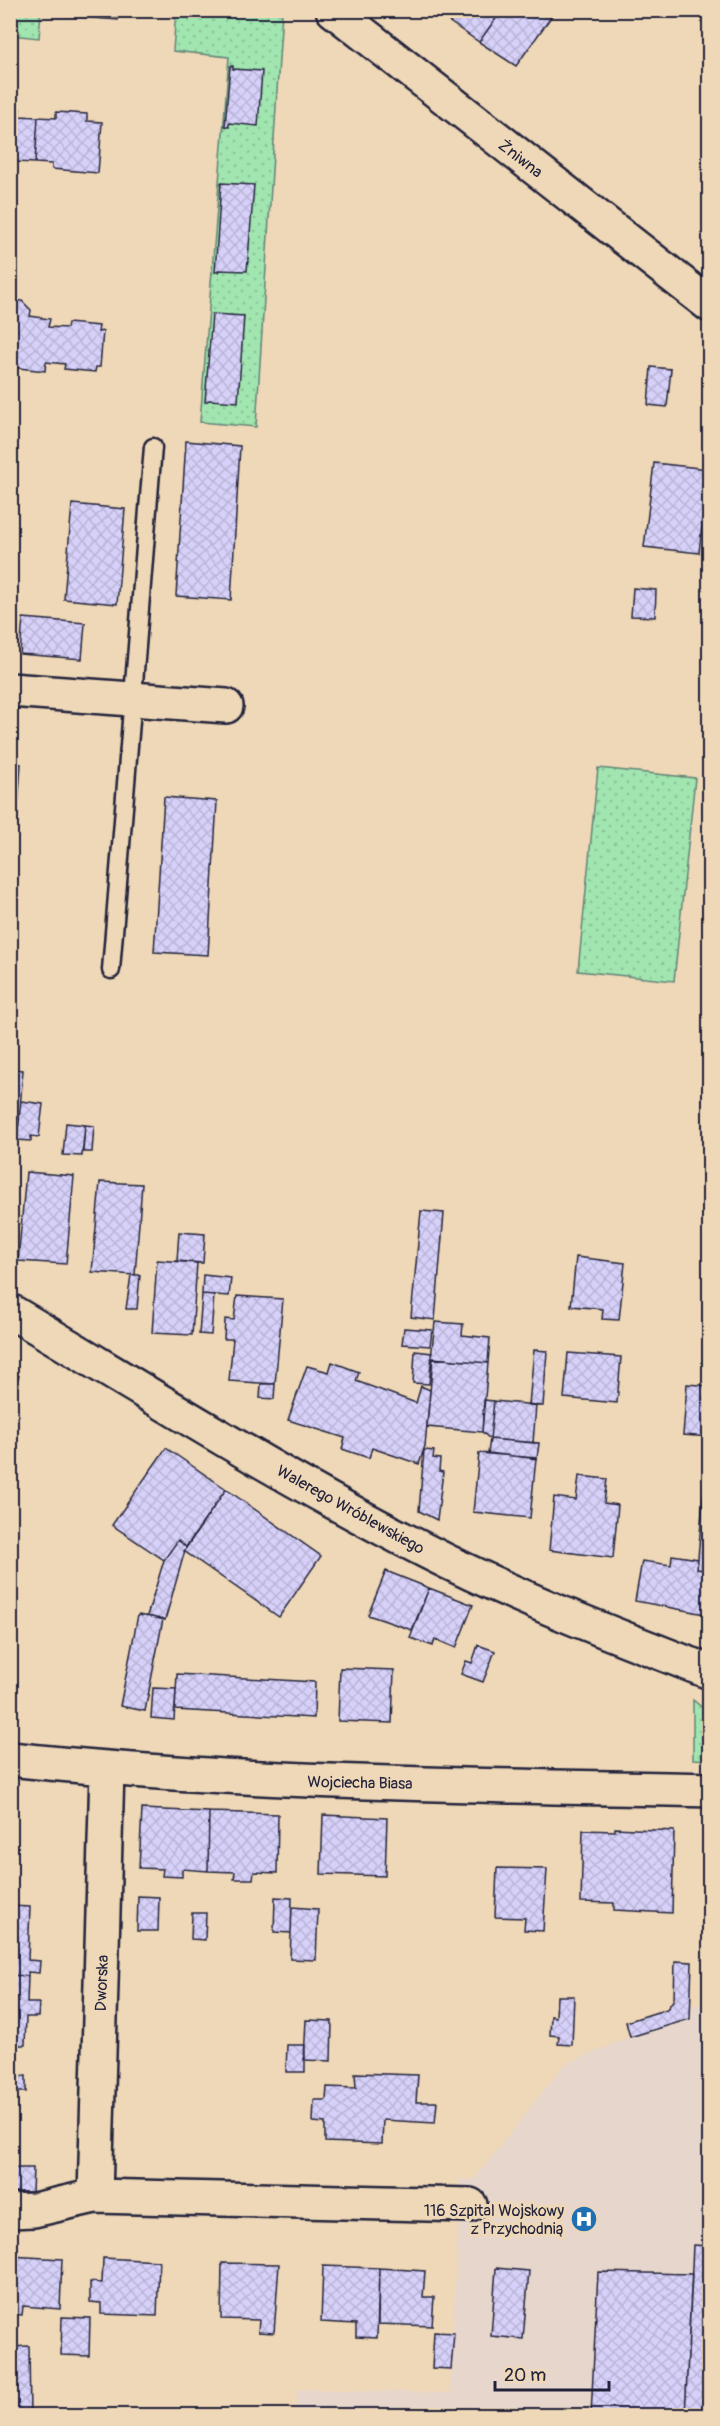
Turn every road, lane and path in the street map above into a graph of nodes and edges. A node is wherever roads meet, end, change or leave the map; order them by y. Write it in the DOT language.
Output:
graph roads {
  1 [pos="333,10"];
  2 [pos="710,305"];
  3 [pos="153,447"];
  4 [pos="10,690"];
  5 [pos="132,699"];
  6 [pos="226,706"];
  7 [pos="111,970"];
  8 [pos="10,1311"];
  9 [pos="710,1672"];
  10 [pos="10,1759"];
  11 [pos="107,1770"];
  12 [pos="710,1790"];
  13 [pos="94,2196"];
  14 [pos="470,2205"];
  15 [pos="10,2211"];
  1 -- 2 [label="street, Żniwna"];
  3 -- 5 [label="lane"];
  4 -- 5 [label="street"];
  5 -- 6 [label="street"];
  5 -- 7 [label="lane"];
  8 -- 9 [label="street, Walerego Wróblewskiego"];
  10 -- 11 [label="street, Wojciecha Biasa"];
  11 -- 12 [label="street, Wojciecha Biasa"];
  11 -- 13 [label="street, Dworska"];
  13 -- 14 [label="street"];
  13 -- 15 [label="street"];
}
